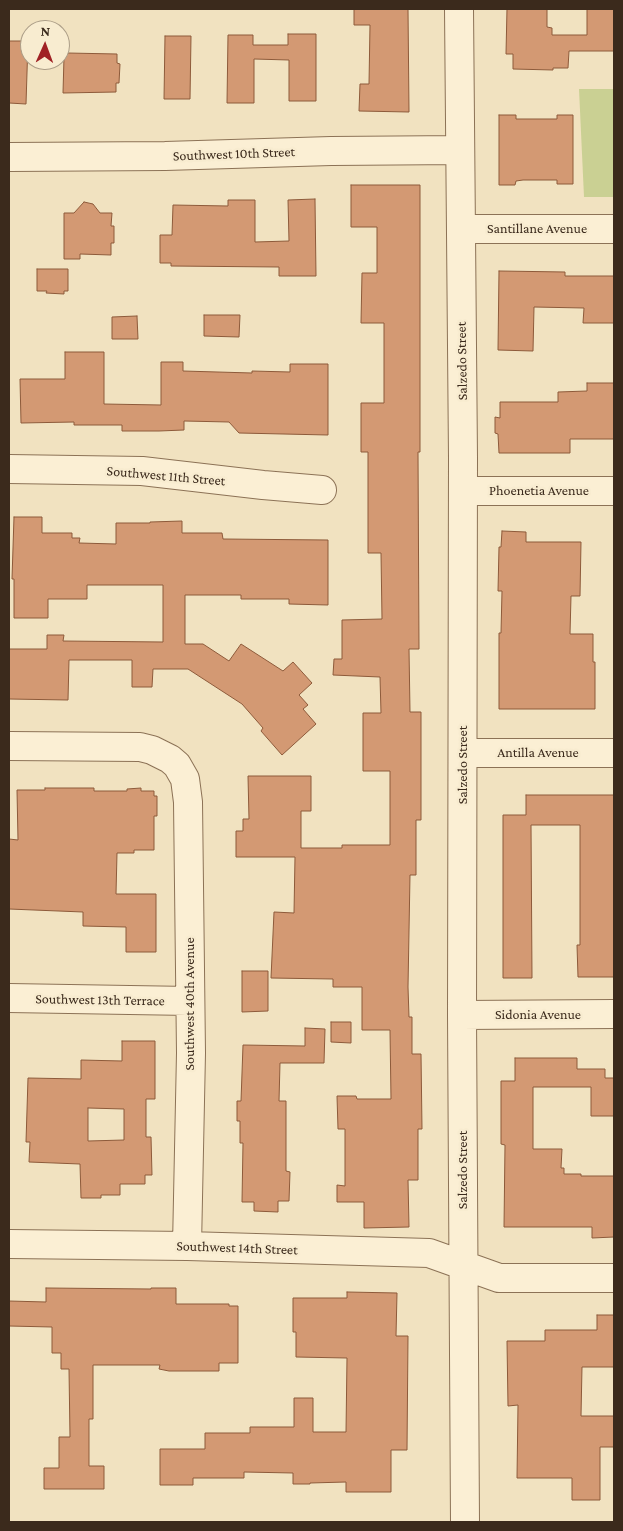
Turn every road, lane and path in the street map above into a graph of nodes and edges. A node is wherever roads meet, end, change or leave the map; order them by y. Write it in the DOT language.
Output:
graph roads {
  1 [pos="459,9"];
  2 [pos="460,150"];
  3 [pos="9,157"];
  4 [pos="461,229"];
  5 [pos="614,229"];
  6 [pos="9,469"];
  7 [pos="322,490"];
  8 [pos="463,491"];
  9 [pos="614,491"];
  10 [pos="9,746"];
  11 [pos="463,753"];
  12 [pos="614,753"];
  13 [pos="9,998"];
  14 [pos="190,1001"];
  15 [pos="614,1014"];
  16 [pos="462,1016"];
  17 [pos="9,1244"];
  18 [pos="187,1246"];
  19 [pos="464,1265"];
  20 [pos="614,1278"];
  21 [pos="464,1522"];
  1 -- 2 [label="street, Salzedo Street"];
  2 -- 3 [label="street, Southwest 10th Street"];
  2 -- 4 [label="street, Salzedo Street"];
  4 -- 5 [label="street, Santillane Avenue"];
  4 -- 8 [label="street, Salzedo Street"];
  6 -- 7 [label="street, Southwest 11th Street"];
  8 -- 9 [label="street, Phoenetia Avenue"];
  8 -- 11 [label="street, Salzedo Street"];
  10 -- 14 [label="street, Southwest 40th Avenue"];
  11 -- 12 [label="street, Antilla Avenue"];
  11 -- 16 [label="street, Salzedo Street"];
  13 -- 14 [label="street, Southwest 13th Terrace"];
  14 -- 18 [label="street, Southwest 40th Avenue"];
  15 -- 16 [label="street, Sidonia Avenue"];
  16 -- 19 [label="street, Salzedo Street"];
  17 -- 18 [label="street, Southwest 14th Street"];
  18 -- 19 [label="street, Southwest 14th Street"];
  19 -- 20 [label="street, Southwest 14th Street"];
  19 -- 21 [label="street, Salzedo Street"];
}
